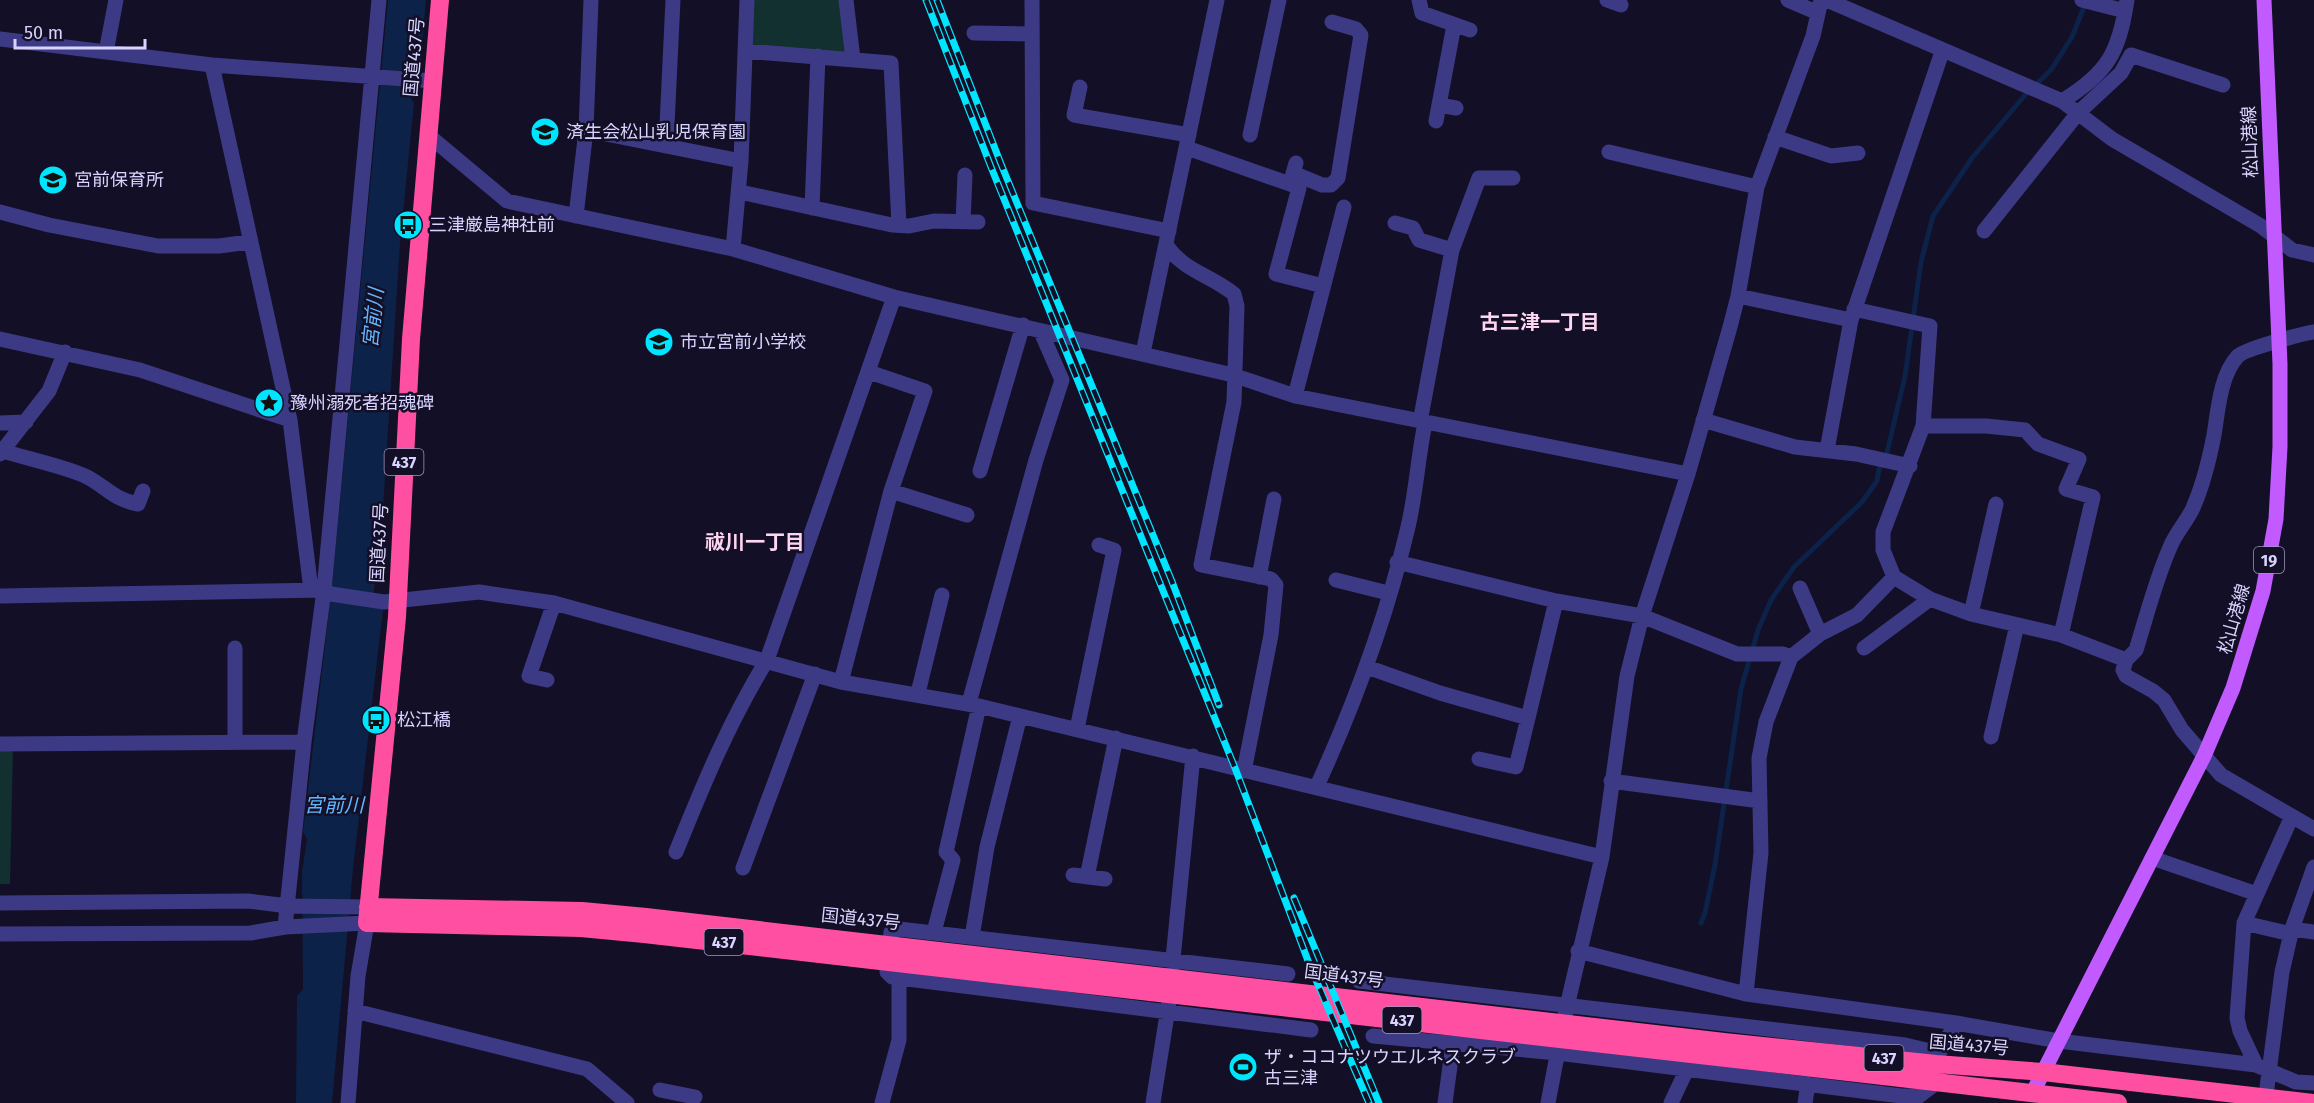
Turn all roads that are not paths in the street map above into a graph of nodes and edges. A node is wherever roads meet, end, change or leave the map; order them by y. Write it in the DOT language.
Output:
graph roads {
  1 [pos="116,0"];
  2 [pos="379,0"];
  3 [pos="440,0"];
  4 [pos="591,0"];
  5 [pos="673,0"];
  6 [pos="747,0"];
  7 [pos="846,0"];
  8 [pos="1032,0"];
  9 [pos="1217,0"];
  10 [pos="1279,0"];
  11 [pos="1419,0"];
  12 [pos="1788,0"];
  13 [pos="2082,0"];
  14 [pos="2264,0"];
  15 [pos="1821,4"];
  16 [pos="2126,5"];
  17 [pos="1332,22"];
  18 [pos="1454,25"];
  19 [pos="1470,30"];
  20 [pos="974,33"];
  21 [pos="1032,34"];
  22 [pos="0,39"];
  23 [pos="745,51"];
  24 [pos="106,52"];
  25 [pos="1942,52"];
  26 [pos="818,56"];
  27 [pos="853,59"];
  28 [pos="212,65"];
  29 [pos="374,76"];
  30 [pos="426,81"];
  31 [pos="2223,85"];
  32 [pos="1080,87"];
  33 [pos="2062,101"];
  34 [pos="1439,105"];
  35 [pos="1456,108"];
  36 [pos="2078,113"];
  37 [pos="1436,121"];
  38 [pos="586,130"];
  39 [pos="428,135"];
  40 [pos="1250,135"];
  41 [pos="1775,137"];
  42 [pos="1188,142"];
  43 [pos="666,146"];
  44 [pos="1609,152"];
  45 [pos="1858,153"];
  46 [pos="741,161"];
  47 [pos="1293,173"];
  48 [pos="965,175"];
  49 [pos="1513,178"];
  50 [pos="1756,187"];
  51 [pos="740,192"];
  52 [pos="1344,207"];
  53 [pos="812,208"];
  54 [pos="0,212"];
  55 [pos="576,216"];
  56 [pos="1395,223"];
  57 [pos="900,225"];
  58 [pos="1984,231"];
  59 [pos="2274,234"];
  60 [pos="1167,238"];
  61 [pos="249,242"];
  62 [pos="733,249"];
  63 [pos="1452,250"];
  64 [pos="2314,255"];
  65 [pos="1323,286"];
  66 [pos="1738,296"];
  67 [pos="894,297"];
  68 [pos="1853,315"];
  69 [pos="1023,325"];
  70 [pos="1041,332"];
  71 [pos="2314,332"];
  72 [pos="0,339"];
  73 [pos="2279,342"];
  74 [pos="65,352"];
  75 [pos="1143,353"];
  76 [pos="869,372"];
  77 [pos="1233,375"];
  78 [pos="1295,396"];
  79 [pos="290,420"];
  80 [pos="1703,420"];
  81 [pos="26,422"];
  82 [pos="1423,422"];
  83 [pos="0,423"];
  84 [pos="1923,426"];
  85 [pos="1827,450"];
  86 [pos="1,453"];
  87 [pos="1910,466"];
  88 [pos="980,471"];
  89 [pos="1688,474"];
  90 [pos="142,491"];
  91 [pos="891,491"];
  92 [pos="1274,499"];
  93 [pos="1996,504"];
  94 [pos="967,515"];
  95 [pos="1099,545"];
  96 [pos="1397,562"];
  97 [pos="1259,577"];
  98 [pos="1894,577"];
  99 [pos="1336,580"];
  100 [pos="1800,588"];
  101 [pos="318,590"];
  102 [pos="1388,593"];
  103 [pos="942,595"];
  104 [pos="0,596"];
  105 [pos="1930,599"];
  106 [pos="391,601"];
  107 [pos="1556,602"];
  108 [pos="554,603"];
  109 [pos="1971,614"];
  110 [pos="1642,616"];
  111 [pos="2017,625"];
  112 [pos="1820,634"];
  113 [pos="2061,635"];
  114 [pos="235,648"];
  115 [pos="1864,648"];
  116 [pos="1791,657"];
  117 [pos="767,660"];
  118 [pos="2126,660"];
  119 [pos="1366,666"];
  120 [pos="815,674"];
  121 [pos="547,680"];
  122 [pos="841,682"];
  123 [pos="918,693"];
  124 [pos="974,705"];
  125 [pos="1020,716"];
  126 [pos="1528,718"];
  127 [pos="1077,729"];
  128 [pos="1991,737"];
  129 [pos="1116,738"];
  130 [pos="235,742"];
  131 [pos="304,742"];
  132 [pos="0,744"];
  133 [pos="1193,756"];
  134 [pos="2204,756"];
  135 [pos="1479,759"];
  136 [pos="1244,771"];
  137 [pos="1611,781"];
  138 [pos="1317,786"];
  139 [pos="1760,801"];
  140 [pos="2292,816"];
  141 [pos="2314,829"];
  142 [pos="676,852"];
  143 [pos="1602,857"];
  144 [pos="2152,858"];
  145 [pos="2314,867"];
  146 [pos="743,868"];
  147 [pos="1105,879"];
  148 [pos="2257,894"];
  149 [pos="0,903"];
  150 [pos="290,906"];
  151 [pos="363,915"];
  152 [pos="2244,923"];
  153 [pos="288,927"];
  154 [pos="2291,931"];
  155 [pos="934,932"];
  156 [pos="2314,932"];
  157 [pos="0,934"];
  158 [pos="972,937"];
  159 [pos="1578,951"];
  160 [pos="888,952"];
  161 [pos="1173,960"];
  162 [pos="1287,974"];
  163 [pos="899,978"];
  164 [pos="1359,981"];
  165 [pos="1746,994"];
  166 [pos="1567,1006"];
  167 [pos="1168,1010"];
  168 [pos="355,1011"];
  169 [pos="1956,1023"];
  170 [pos="1311,1030"];
  171 [pos="1373,1036"];
  172 [pos="2059,1041"];
  173 [pos="1453,1044"];
  174 [pos="1724,1049"];
  175 [pos="1558,1053"];
  176 [pos="1938,1059"];
  177 [pos="1688,1069"];
  178 [pos="2262,1069"];
  179 [pos="2043,1072"];
  180 [pos="1936,1083"];
  181 [pos="2314,1083"];
  182 [pos="1808,1084"];
  183 [pos="660,1090"];
  184 [pos="2032,1094"];
  185 [pos="685,1098"];
  186 [pos="2265,1100"];
  187 [pos="2314,1102"];
  188 [pos="348,1103"];
  189 [pos="627,1103"];
  190 [pos="882,1103"];
  191 [pos="1153,1103"];
  192 [pos="1445,1103"];
  193 [pos="1548,1103"];
  194 [pos="1671,1103"];
  195 [pos="1805,1103"];
  196 [pos="2118,1103"];
  1 -- 24 [label="street"];
  2 -- 29 [label="street"];
  3 -- 30 [label="highway, 国道437号 / 437"];
  4 -- 38 [label="street"];
  5 -- 43 [label="street"];
  6 -- 23 [label="street"];
  7 -- 27 [label="street"];
  8 -- 21 [label="street"];
  9 -- 42 [label="street"];
  10 -- 40 [label="street"];
  11 -- 18 [label="street"];
  12 -- 15 [label="street"];
  13 -- 16 [label="street"];
  14 -- 59 [label="main road, 松山港線 / 19"];
  15 -- 25 [label="street"];
  15 -- 41 [label="street"];
  16 -- 33 [label="street"];
  17 -- 47 [label="street"];
  18 -- 19 [label="street"];
  18 -- 34 [label="street"];
  20 -- 21 [label="street"];
  21 -- 60 [label="street"];
  22 -- 24 [label="street"];
  23 -- 26 [label="street"];
  23 -- 46 [label="street"];
  24 -- 28 [label="street"];
  25 -- 33 [label="street"];
  25 -- 68 [label="street"];
  26 -- 27 [label="street"];
  26 -- 53 [label="street"];
  27 -- 57 [label="street"];
  28 -- 29 [label="street"];
  28 -- 61 [label="street"];
  29 -- 30 [label="street"];
  29 -- 101 [label="street"];
  30 -- 39 [label="highway, 国道437号 / 437"];
  31 -- 36 [label="street"];
  32 -- 42 [label="street"];
  33 -- 36 [label="street"];
  34 -- 35 [label="street"];
  34 -- 37 [label="street"];
  36 -- 58 [label="street"];
  36 -- 59 [label="street"];
  38 -- 43 [label="street"];
  38 -- 55 [label="street"];
  39 -- 55 [label="street"];
  39 -- 106 [label="highway, 国道437号 / 437"];
  41 -- 45 [label="street"];
  41 -- 50 [label="street"];
  42 -- 47 [label="street"];
  42 -- 60 [label="street"];
  43 -- 46 [label="street"];
  44 -- 50 [label="street"];
  46 -- 51 [label="street"];
  47 -- 65 [label="street"];
  48 -- 57 [label="street"];
  49 -- 63 [label="street"];
  50 -- 66 [label="street"];
  51 -- 53 [label="street"];
  51 -- 62 [label="street"];
  52 -- 65 [label="street"];
  53 -- 57 [label="street"];
  54 -- 61 [label="street"];
  55 -- 62 [label="street"];
  56 -- 63 [label="street"];
  59 -- 64 [label="street"];
  59 -- 73 [label="main road, 松山港線 / 19"];
  60 -- 75 [label="street"];
  60 -- 77 [label="street"];
  61 -- 79 [label="street"];
  62 -- 67 [label="street"];
  63 -- 82 [label="street"];
  65 -- 78 [label="street"];
  66 -- 68 [label="street"];
  66 -- 80 [label="street"];
  67 -- 69 [label="street"];
  67 -- 76 [label="street"];
  68 -- 84 [label="street"];
  68 -- 85 [label="street"];
  69 -- 70 [label="street"];
  69 -- 88 [label="street"];
  70 -- 75 [label="street"];
  70 -- 124 [label="street"];
  71 -- 73 [label="street"];
  72 -- 74 [label="street"];
  73 -- 118 [label="street"];
  73 -- 134 [label="main road, 松山港線 / 19"];
  74 -- 79 [label="street"];
  74 -- 81 [label="street"];
  75 -- 77 [label="street"];
  76 -- 91 [label="street"];
  76 -- 117 [label="street"];
  77 -- 78 [label="street"];
  77 -- 97 [label="street"];
  78 -- 82 [label="street"];
  79 -- 101 [label="street"];
  80 -- 85 [label="street"];
  80 -- 89 [label="street"];
  81 -- 83 [label="street"];
  81 -- 86 [label="street"];
  82 -- 89 [label="street"];
  82 -- 96 [label="street"];
  84 -- 87 [label="street"];
  84 -- 113 [label="street"];
  85 -- 87 [label="street"];
  86 -- 90 [label="street"];
  87 -- 98 [label="street"];
  89 -- 110 [label="street"];
  91 -- 94 [label="street"];
  91 -- 122 [label="street"];
  92 -- 97 [label="street"];
  93 -- 109 [label="street"];
  95 -- 127 [label="street"];
  96 -- 102 [label="street"];
  96 -- 107 [label="street"];
  97 -- 136 [label="street"];
  98 -- 105 [label="street"];
  98 -- 112 [label="street"];
  99 -- 102 [label="street"];
  100 -- 112 [label="street"];
  101 -- 104 [label="street"];
  101 -- 106 [label="street"];
  101 -- 131 [label="street"];
  102 -- 119 [label="street"];
  103 -- 123 [label="street"];
  105 -- 109 [label="street"];
  105 -- 115 [label="street"];
  106 -- 108 [label="street"];
  106 -- 151 [label="highway, 国道437号 / 437"];
  107 -- 110 [label="street"];
  107 -- 126 [label="street"];
  108 -- 117 [label="street"];
  108 -- 121 [label="street"];
  109 -- 111 [label="street"];
  110 -- 116 [label="street"];
  110 -- 137 [label="street"];
  111 -- 113 [label="street"];
  111 -- 128 [label="street"];
  112 -- 116 [label="street"];
  113 -- 118 [label="street"];
  114 -- 130 [label="street"];
  116 -- 139 [label="street"];
  117 -- 120 [label="street"];
  117 -- 142 [label="street"];
  118 -- 134 [label="street"];
  119 -- 126 [label="street"];
  119 -- 138 [label="street"];
  120 -- 122 [label="street"];
  120 -- 146 [label="street"];
  122 -- 123 [label="street"];
  123 -- 124 [label="street"];
  124 -- 125 [label="street"];
  124 -- 155 [label="street"];
  125 -- 127 [label="street"];
  125 -- 158 [label="street"];
  126 -- 135 [label="street"];
  127 -- 129 [label="street"];
  129 -- 133 [label="street"];
  129 -- 147 [label="street"];
  130 -- 131 [label="street"];
  130 -- 132 [label="street"];
  131 -- 150 [label="street"];
  133 -- 136 [label="street"];
  133 -- 161 [label="street"];
  134 -- 140 [label="street"];
  134 -- 144 [label="main road, 松山港線 / 19"];
  136 -- 138 [label="street"];
  137 -- 139 [label="street"];
  137 -- 143 [label="street"];
  138 -- 143 [label="street"];
  139 -- 165 [label="street"];
  140 -- 141 [label="street"];
  140 -- 148 [label="street"];
  143 -- 159 [label="street"];
  144 -- 148 [label="street"];
  144 -- 172 [label="main road, 松山港線 / 19"];
  145 -- 154 [label="street"];
  148 -- 152 [label="street"];
  149 -- 150 [label="street"];
  150 -- 151 [label="street"];
  150 -- 153 [label="street"];
  151 -- 153 [label="street"];
  151 -- 160 [label="highway, 国道437号 / 437"];
  151 -- 168 [label="street"];
  152 -- 154 [label="street"];
  152 -- 178 [label="street"];
  153 -- 157 [label="street"];
  154 -- 156 [label="street"];
  154 -- 178 [label="street"];
  155 -- 158 [label="street"];
  155 -- 160 [label="street"];
  158 -- 161 [label="street"];
  159 -- 165 [label="street"];
  159 -- 166 [label="street"];
  160 -- 163 [label="street"];
  160 -- 174 [label="highway, 国道437号 / 437"];
  161 -- 162 [label="street"];
  161 -- 167 [label="street"];
  163 -- 167 [label="street"];
  163 -- 190 [label="street"];
  164 -- 166 [label="street"];
  165 -- 169 [label="street"];
  166 -- 175 [label="street"];
  166 -- 176 [label="street"];
  167 -- 170 [label="street"];
  167 -- 191 [label="street"];
  168 -- 188 [label="street"];
  168 -- 189 [label="street"];
  169 -- 172 [label="street"];
  169 -- 176 [label="street"];
  171 -- 173 [label="street"];
  172 -- 178 [label="street"];
  172 -- 179 [label="main road, 松山港線 / 19"];
  173 -- 175 [label="street"];
  173 -- 192 [label="street"];
  174 -- 176 [label="highway, 国道437号 / 437"];
  174 -- 180 [label="highway, 国道437号 / 437"];
  175 -- 177 [label="street"];
  175 -- 193 [label="street"];
  176 -- 179 [label="highway, 国道437号 / 437"];
  176 -- 180 [label="street"];
  177 -- 182 [label="street"];
  177 -- 194 [label="street"];
  178 -- 181 [label="street"];
  178 -- 186 [label="street"];
  179 -- 184 [label="main road, 松山港線 / 19"];
  179 -- 186 [label="highway, 国道437号 / 437"];
  180 -- 182 [label="street"];
  180 -- 184 [label="highway, 国道437号 / 437"];
  182 -- 195 [label="street"];
  183 -- 185 [label="street"];
  184 -- 196 [label="highway, 国道437号 / 437"];
  186 -- 187 [label="highway, 国道437号 / 437"];
}
